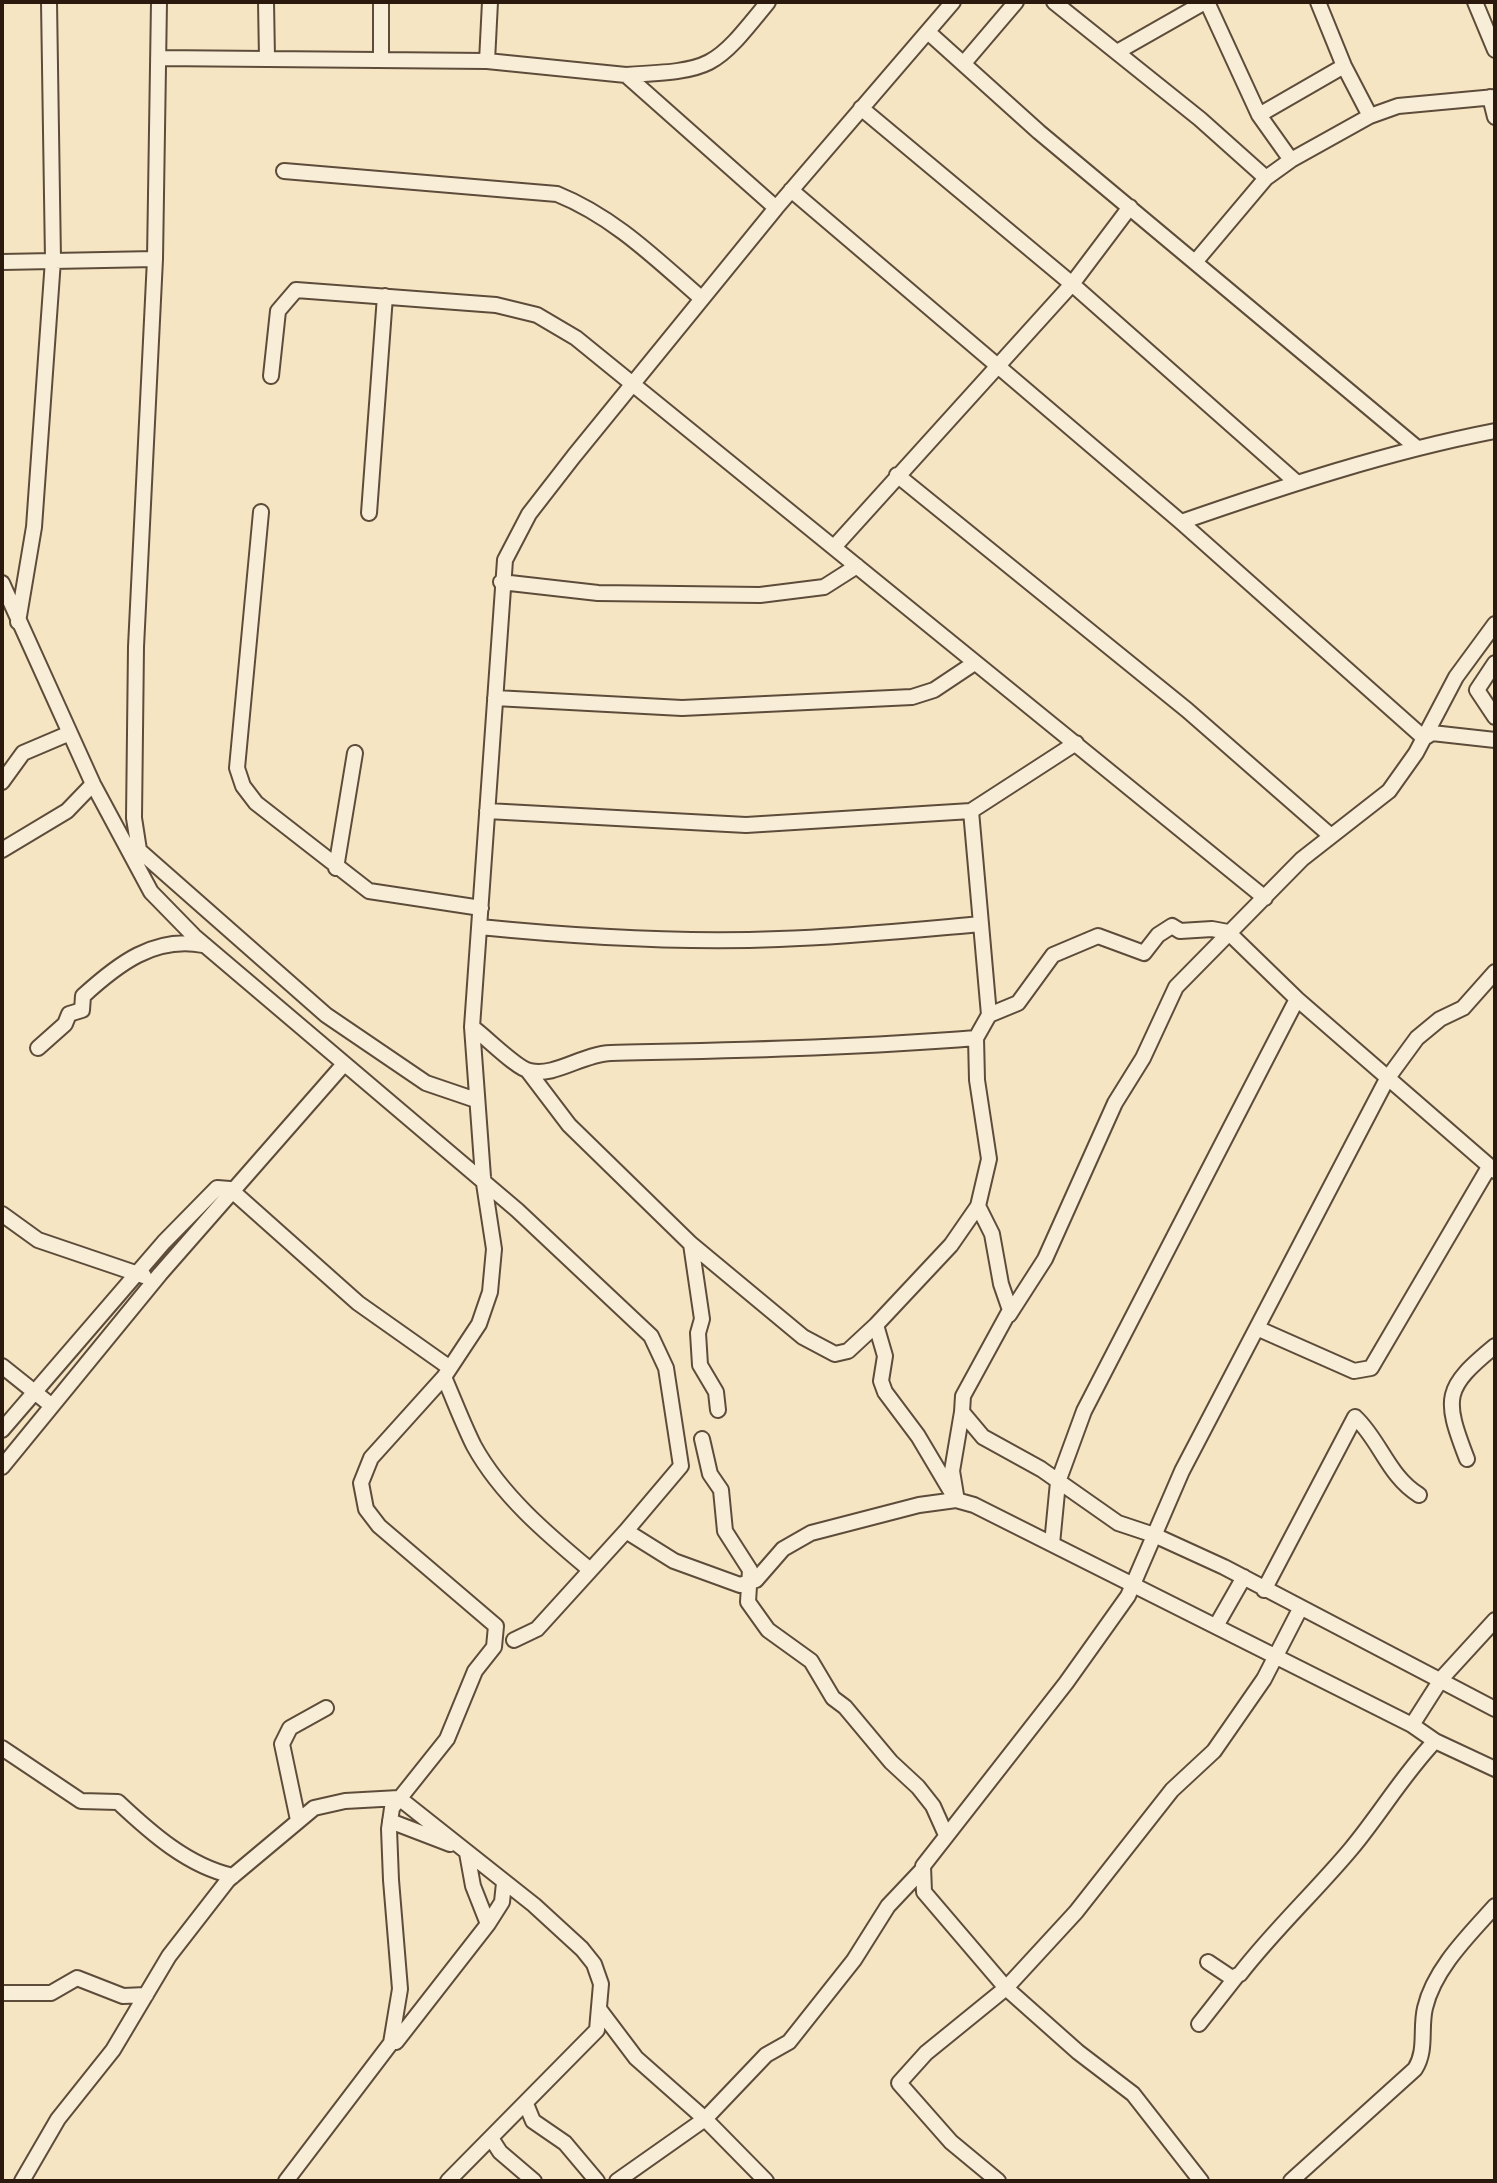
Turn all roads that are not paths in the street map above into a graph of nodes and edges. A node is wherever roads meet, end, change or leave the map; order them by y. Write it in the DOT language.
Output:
graph roads {
  1 [pos="49,2"];
  2 [pos="159,2"];
  3 [pos="266,2"];
  4 [pos="381,2"];
  5 [pos="490,2"];
  6 [pos="768,2"];
  7 [pos="953,2"];
  8 [pos="1016,2"];
  9 [pos="1054,2"];
  10 [pos="1206,2"];
  11 [pos="1318,2"];
  12 [pos="1475,2"];
  13 [pos="928,32"];
  14 [pos="1495,50"];
  15 [pos="1117,52"];
  16 [pos="158,58"];
  17 [pos="267,58"];
  18 [pos="381,60"];
  19 [pos="487,61"];
  20 [pos="964,63"];
  21 [pos="1344,66"];
  22 [pos="626,75"];
  23 [pos="1492,97"];
  24 [pos="861,108"];
  25 [pos="1259,115"];
  26 [pos="1370,116"];
  27 [pos="1495,117"];
  28 [pos="1291,160"];
  29 [pos="284,171"];
  30 [pos="1266,178"];
  31 [pos="791,190"];
  32 [pos="1130,207"];
  33 [pos="776,208"];
  34 [pos="155,259"];
  35 [pos="53,260"];
  36 [pos="1196,261"];
  37 [pos="2,262"];
  38 [pos="1072,284"];
  39 [pos="385,296"];
  40 [pos="702,299"];
  41 [pos="998,365"];
  42 [pos="271,376"];
  43 [pos="634,383"];
  44 [pos="1495,431"];
  45 [pos="1416,447"];
  46 [pos="897,475"];
  47 [pos="1296,482"];
  48 [pos="261,512"];
  49 [pos="369,513"];
  50 [pos="1181,522"];
  51 [pos="835,546"];
  52 [pos="857,566"];
  53 [pos="501,582"];
  54 [pos="2,583"];
  55 [pos="18,622"];
  56 [pos="1495,624"];
  57 [pos="1495,663"];
  58 [pos="973,664"];
  59 [pos="495,698"];
  60 [pos="1495,717"];
  61 [pos="70,733"];
  62 [pos="1424,738"];
  63 [pos="1495,740"];
  64 [pos="1076,743"];
  65 [pos="355,753"];
  66 [pos="2,782"];
  67 [pos="93,784"];
  68 [pos="487,811"];
  69 [pos="971,811"];
  70 [pos="119,831"];
  71 [pos="1331,836"];
  72 [pos="2,850"];
  73 [pos="139,850"];
  74 [pos="336,868"];
  75 [pos="1265,898"];
  76 [pos="481,908"];
  77 [pos="981,924"];
  78 [pos="480,927"];
  79 [pos="1228,932"];
  80 [pos="204,945"];
  81 [pos="1495,972"];
  82 [pos="1297,999"];
  83 [pos="989,1015"];
  84 [pos="472,1027"];
  85 [pos="976,1038"];
  86 [pos="38,1048"];
  87 [pos="344,1064"];
  88 [pos="528,1071"];
  89 [pos="1387,1079"];
  90 [pos="476,1100"];
  91 [pos="1492,1169"];
  92 [pos="484,1183"];
  93 [pos="233,1192"];
  94 [pos="978,1206"];
  95 [pos="2,1214"];
  96 [pos="691,1244"];
  97 [pos="160,1274"];
  98 [pos="135,1275"];
  99 [pos="1009,1315"];
  100 [pos="876,1325"];
  101 [pos="1259,1329"];
  102 [pos="1495,1346"];
  103 [pos="2,1366"];
  104 [pos="447,1372"];
  105 [pos="35,1392"];
  106 [pos="52,1406"];
  107 [pos="718,1410"];
  108 [pos="962,1412"];
  109 [pos="2,1430"];
  110 [pos="702,1439"];
  111 [pos="1467,1459"];
  112 [pos="2,1467"];
  113 [pos="1058,1482"];
  114 [pos="1419,1495"];
  115 [pos="956,1500"];
  116 [pos="626,1531"];
  117 [pos="1154,1535"];
  118 [pos="1052,1544"];
  119 [pos="589,1569"];
  120 [pos="1244,1577"];
  121 [pos="1133,1582"];
  122 [pos="748,1583"];
  123 [pos="1264,1590"];
  124 [pos="1300,1609"];
  125 [pos="1495,1620"];
  126 [pos="1216,1626"];
  127 [pos="514,1640"];
  128 [pos="1276,1658"];
  129 [pos="1442,1678"];
  130 [pos="326,1708"];
  131 [pos="1495,1709"];
  132 [pos="1412,1725"];
  133 [pos="1435,1741"];
  134 [pos="2,1748"];
  135 [pos="1495,1769"];
  136 [pos="399,1798"];
  137 [pos="298,1820"];
  138 [pos="390,1821"];
  139 [pos="946,1835"];
  140 [pos="465,1851"];
  141 [pos="923,1869"];
  142 [pos="233,1876"];
  143 [pos="504,1883"];
  144 [pos="1495,1906"];
  145 [pos="488,1924"];
  146 [pos="1208,1962"];
  147 [pos="1236,1977"];
  148 [pos="1006,1988"];
  149 [pos="2,1993"];
  150 [pos="146,1995"];
  151 [pos="599,2009"];
  152 [pos="1199,2024"];
  153 [pos="383,2058"];
  154 [pos="526,2104"];
  155 [pos="705,2119"];
  156 [pos="491,2138"];
  157 [pos="22,2181"];
  158 [pos="286,2181"];
  159 [pos="448,2181"];
  160 [pos="534,2181"];
  161 [pos="597,2181"];
  162 [pos="618,2181"];
  163 [pos="766,2181"];
  164 [pos="998,2181"];
  165 [pos="1201,2181"];
  166 [pos="1291,2181"];
  1 -- 35 [label="street"];
  2 -- 16 [label="street"];
  3 -- 17 [label="street"];
  4 -- 18 [label="street"];
  5 -- 19 [label="street"];
  6 -- 22 [label="street"];
  7 -- 13 [label="street"];
  8 -- 20 [label="street"];
  9 -- 15 [label="street"];
  10 -- 15 [label="street"];
  10 -- 25 [label="street"];
  11 -- 21 [label="street"];
  12 -- 14 [label="street"];
  13 -- 20 [label="street"];
  13 -- 24 [label="street"];
  15 -- 30 [label="street"];
  16 -- 17 [label="street"];
  16 -- 34 [label="street"];
  17 -- 18 [label="street"];
  18 -- 19 [label="street"];
  19 -- 22 [label="street"];
  20 -- 32 [label="street"];
  21 -- 25 [label="street"];
  21 -- 26 [label="street"];
  22 -- 33 [label="street"];
  23 -- 26 [label="street"];
  23 -- 27 [label="street"];
  24 -- 31 [label="street"];
  24 -- 38 [label="street"];
  25 -- 28 [label="street"];
  26 -- 28 [label="street"];
  28 -- 30 [label="street"];
  29 -- 40 [label="street"];
  30 -- 36 [label="street"];
  31 -- 33 [label="street"];
  31 -- 41 [label="street"];
  32 -- 36 [label="street"];
  32 -- 38 [label="street"];
  33 -- 40 [label="street"];
  34 -- 35 [label="street"];
  34 -- 73 [label="street"];
  35 -- 37 [label="street"];
  35 -- 55 [label="street"];
  36 -- 45 [label="street"];
  38 -- 41 [label="street"];
  38 -- 47 [label="street"];
  39 -- 42 [label="street"];
  39 -- 43 [label="street"];
  39 -- 49 [label="street"];
  40 -- 43 [label="street"];
  41 -- 46 [label="street"];
  41 -- 50 [label="street"];
  43 -- 51 [label="street"];
  43 -- 53 [label="street"];
  44 -- 45 [label="street"];
  45 -- 47 [label="street"];
  46 -- 51 [label="street"];
  46 -- 71 [label="street"];
  47 -- 50 [label="street"];
  48 -- 74 [label="street"];
  50 -- 62 [label="street"];
  51 -- 52 [label="street"];
  52 -- 53 [label="street"];
  52 -- 58 [label="street"];
  53 -- 59 [label="street"];
  54 -- 55 [label="street"];
  55 -- 61 [label="street"];
  56 -- 62 [label="street"];
  57 -- 60 [label="street"];
  58 -- 59 [label="street"];
  58 -- 64 [label="street"];
  59 -- 68 [label="street"];
  61 -- 66 [label="street"];
  61 -- 67 [label="street"];
  62 -- 63 [label="street"];
  62 -- 71 [label="street"];
  64 -- 69 [label="street"];
  64 -- 75 [label="street"];
  65 -- 74 [label="street"];
  67 -- 70 [label="street"];
  67 -- 72 [label="street"];
  68 -- 69 [label="street"];
  68 -- 76 [label="street"];
  69 -- 77 [label="street"];
  70 -- 73 [label="street"];
  70 -- 80 [label="street"];
  71 -- 75 [label="street"];
  73 -- 90 [label="street"];
  74 -- 76 [label="street"];
  75 -- 79 [label="street"];
  76 -- 78 [label="street"];
  77 -- 78 [label="street"];
  77 -- 83 [label="street"];
  78 -- 84 [label="street"];
  79 -- 82 [label="street"];
  79 -- 83 [label="street"];
  79 -- 99 [label="street"];
  80 -- 86 [label="street"];
  80 -- 87 [label="street"];
  81 -- 89 [label="street"];
  82 -- 89 [label="street"];
  82 -- 113 [label="street"];
  83 -- 85 [label="street"];
  84 -- 88 [label="street"];
  84 -- 90 [label="street"];
  85 -- 88 [label="street"];
  85 -- 94 [label="street"];
  87 -- 92 [label="street"];
  87 -- 93 [label="street"];
  88 -- 96 [label="street"];
  89 -- 91 [label="street"];
  89 -- 101 [label="street"];
  90 -- 92 [label="street"];
  91 -- 101 [label="street"];
  92 -- 104 [label="street"];
  92 -- 116 [label="street"];
  93 -- 97 [label="street"];
  93 -- 98 [label="street"];
  93 -- 104 [label="street"];
  94 -- 99 [label="street"];
  94 -- 100 [label="street"];
  95 -- 98 [label="street"];
  96 -- 100 [label="street"];
  96 -- 107 [label="street"];
  97 -- 98 [label="street"];
  97 -- 106 [label="street"];
  98 -- 105 [label="street"];
  99 -- 108 [label="street"];
  100 -- 115 [label="street"];
  101 -- 117 [label="street"];
  102 -- 111 [label="street"];
  103 -- 105 [label="street"];
  104 -- 119 [label="street"];
  104 -- 136 [label="street"];
  105 -- 106 [label="street"];
  105 -- 109 [label="street"];
  106 -- 112 [label="street"];
  108 -- 113 [label="street"];
  108 -- 115 [label="street"];
  110 -- 122 [label="street"];
  113 -- 117 [label="street"];
  113 -- 118 [label="street"];
  114 -- 123 [label="street"];
  115 -- 118 [label="street"];
  115 -- 122 [label="street"];
  116 -- 119 [label="street"];
  116 -- 122 [label="street"];
  117 -- 120 [label="street"];
  117 -- 121 [label="street"];
  118 -- 121 [label="street"];
  119 -- 127 [label="street"];
  120 -- 123 [label="street"];
  120 -- 126 [label="street"];
  121 -- 126 [label="street"];
  121 -- 139 [label="street"];
  122 -- 139 [label="street"];
  123 -- 124 [label="street"];
  124 -- 128 [label="street"];
  124 -- 129 [label="street"];
  125 -- 129 [label="street"];
  126 -- 128 [label="street"];
  128 -- 132 [label="street"];
  128 -- 148 [label="street"];
  129 -- 131 [label="street"];
  129 -- 132 [label="street"];
  130 -- 137 [label="street"];
  132 -- 133 [label="street"];
  133 -- 135 [label="street"];
  133 -- 147 [label="street"];
  134 -- 142 [label="street"];
  136 -- 137 [label="street"];
  136 -- 138 [label="street"];
  136 -- 140 [label="street"];
  137 -- 142 [label="street"];
  138 -- 140 [label="street"];
  138 -- 153 [label="street"];
  139 -- 141 [label="street"];
  140 -- 143 [label="street"];
  140 -- 145 [label="street"];
  141 -- 148 [label="street"];
  141 -- 155 [label="street"];
  142 -- 150 [label="street"];
  143 -- 145 [label="street"];
  143 -- 151 [label="street"];
  144 -- 166 [label="street"];
  145 -- 153 [label="street"];
  146 -- 147 [label="street"];
  147 -- 152 [label="street"];
  148 -- 164 [label="street"];
  148 -- 165 [label="street"];
  149 -- 150 [label="street"];
  150 -- 157 [label="street"];
  151 -- 154 [label="street"];
  151 -- 155 [label="street"];
  153 -- 158 [label="street"];
  154 -- 156 [label="street"];
  154 -- 161 [label="street"];
  155 -- 162 [label="street"];
  155 -- 163 [label="street"];
  156 -- 159 [label="street"];
  156 -- 160 [label="street"];
}
